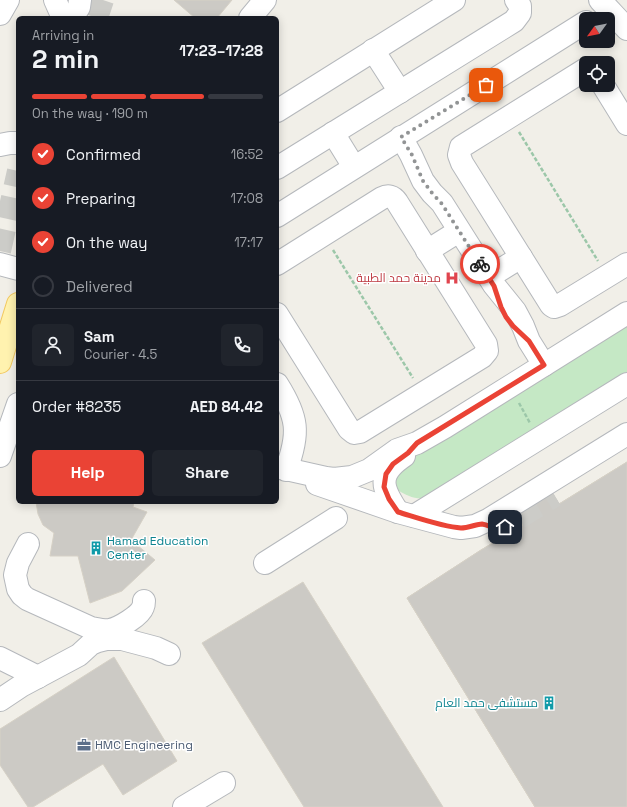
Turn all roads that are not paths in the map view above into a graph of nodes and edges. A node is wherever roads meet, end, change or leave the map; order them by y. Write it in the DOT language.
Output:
graph roads {
  1 [pos="8,0"];
  2 [pos="55,0"];
  3 [pos="265,0"];
  4 [pos="454,0"];
  5 [pos="516,0"];
  6 [pos="76,9"];
  7 [pos="599,9"];
  8 [pos="0,14"];
  9 [pos="252,16"];
  10 [pos="579,26"];
  11 [pos="627,29"];
  12 [pos="373,50"];
  13 [pos="579,73"];
  14 [pos="400,92"];
  15 [pos="607,92"];
  16 [pos="279,110"];
  17 [pos="627,124"];
  18 [pos="329,135"];
  19 [pos="16,143"];
  20 [pos="0,145"];
  21 [pos="406,146"];
  22 [pos="279,167"];
  23 [pos="351,169"];
  24 [pos="279,215"];
  25 [pos="459,231"];
  26 [pos="427,251"];
  27 [pos="518,253"];
  28 [pos="279,263"];
  29 [pos="0,264"];
  30 [pos="627,264"];
  31 [pos="16,268"];
  32 [pos="489,277"];
  33 [pos="16,310"];
  34 [pos="627,313"];
  35 [pos="279,317"];
  36 [pos="0,362"];
  37 [pos="544,365"];
  38 [pos="627,384"];
  39 [pos="279,389"];
  40 [pos="16,414"];
  41 [pos="627,434"];
  42 [pos="417,443"];
  43 [pos="0,456"];
  44 [pos="281,468"];
  45 [pos="561,475"];
  46 [pos="555,496"];
  47 [pos="406,514"];
  48 [pos="336,518"];
  49 [pos="519,518"];
  50 [pos="481,524"];
  51 [pos="28,544"];
  52 [pos="265,563"];
  53 [pos="144,601"];
  54 [pos="169,654"];
  55 [pos="0,658"];
  56 [pos="38,677"];
  57 [pos="0,700"];
  58 [pos="224,783"];
  59 [pos="184,807"];
  1 -- 8 [label="street"];
  2 -- 6 [label="street"];
  3 -- 9 [label="street"];
  4 -- 12 [label="street"];
  5 -- 14 [label="street"];
  7 -- 11 [label="street"];
  10 -- 21 [label="street"];
  12 -- 14 [label="street"];
  12 -- 16 [label="street"];
  13 -- 27 [label="street"];
  14 -- 18 [label="street"];
  15 -- 17 [label="street"];
  18 -- 22 [label="street"];
  18 -- 23 [label="street"];
  19 -- 20 [label="street"];
  21 -- 23 [label="street"];
  21 -- 25 [label="street"];
  23 -- 24 [label="street"];
  25 -- 26 [label="street"];
  25 -- 32 [label="street"];
  26 -- 28 [label="street"];
  26 -- 35 [label="street"];
  27 -- 30 [label="street"];
  27 -- 32 [label="street"];
  29 -- 31 [label="street"];
  32 -- 37 [label="street"];
  33 -- 36 [label="main road"];
  34 -- 37 [label="street"];
  37 -- 42 [label="street"];
  38 -- 47 [label="street"];
  39 -- 44 [label="street"];
  40 -- 43 [label="street"];
  41 -- 45 [label="street"];
  42 -- 44 [label="street"];
  42 -- 47 [label="street"];
  44 -- 47 [label="street"];
  45 -- 46 [label="street"];
  45 -- 50 [label="street"];
  47 -- 50 [label="street"];
  48 -- 52 [label="street"];
  49 -- 50 [label="street"];
  51 -- 53 [label="street"];
  54 -- 56 [label="street"];
  55 -- 56 [label="street"];
  56 -- 57 [label="street"];
  58 -- 59 [label="street"];
}
